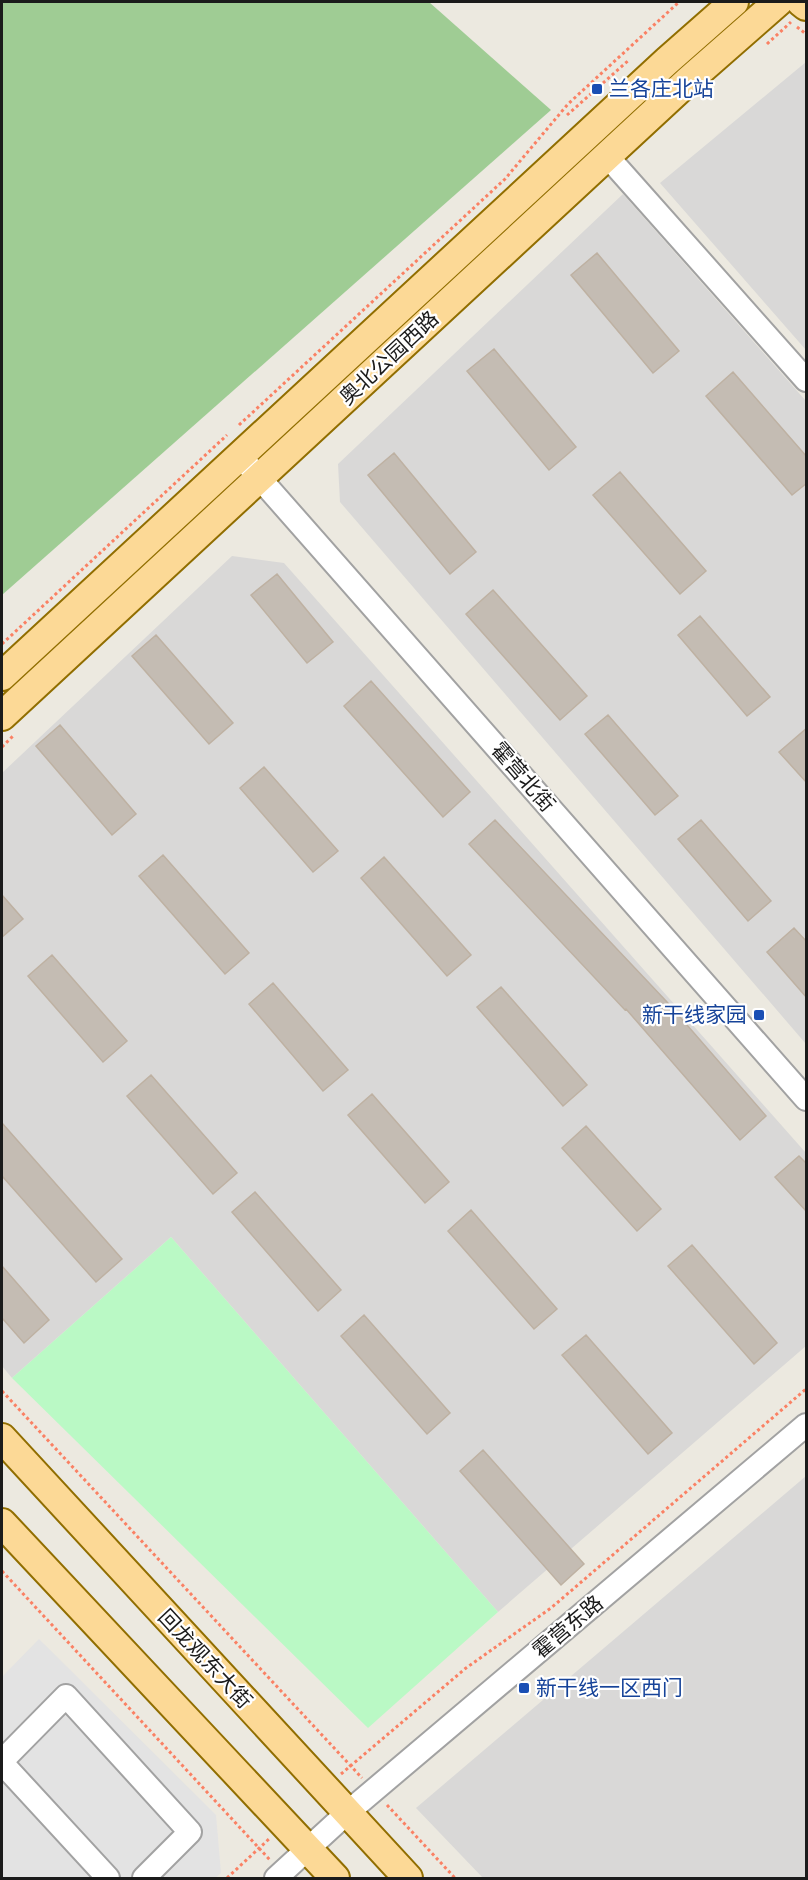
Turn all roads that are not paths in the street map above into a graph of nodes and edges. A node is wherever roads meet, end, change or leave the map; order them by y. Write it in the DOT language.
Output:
graph roads {
  1 [pos="734,2"];
  2 [pos="796,6"];
  3 [pos="607,156"];
  4 [pos="807,380"];
  5 [pos="239,456"];
  6 [pos="259,478"];
  7 [pos="2,676"];
  8 [pos="2,716"];
  9 [pos="807,1098"];
  10 [pos="807,1425"];
  11 [pos="2,1438"];
  12 [pos="2,1523"];
  13 [pos="2,1762"];
  14 [pos="347,1813"];
  15 [pos="308,1850"];
  16 [pos="279,1876"];
  17 [pos="108,1878"];
  18 [pos="144,1878"];
  19 [pos="335,1878"];
  20 [pos="408,1878"];
  1 -- 5 [label="main road, 奥北公园西路"];
  2 -- 3 [label="main road, 奥北公园西路"];
  3 -- 4 [label="street"];
  3 -- 6 [label="main road, 奥北公园西路"];
  5 -- 6 [label="street, 霍营北街"];
  5 -- 7 [label="main road, 奥北公园西路"];
  6 -- 8 [label="main road, 奥北公园西路"];
  6 -- 9 [label="street, 霍营北街"];
  10 -- 14 [label="street, 霍营东路"];
  11 -- 14 [label="main road, 回龙观东大街"];
  12 -- 15 [label="main road"];
  13 -- 17 [label="street"];
  13 -- 18 [label="street"];
  14 -- 15 [label="street, 霍营东路"];
  14 -- 20 [label="main road, 回龙观东大街"];
  15 -- 16 [label="street, 霍营东路"];
  15 -- 19 [label="main road"];
}
